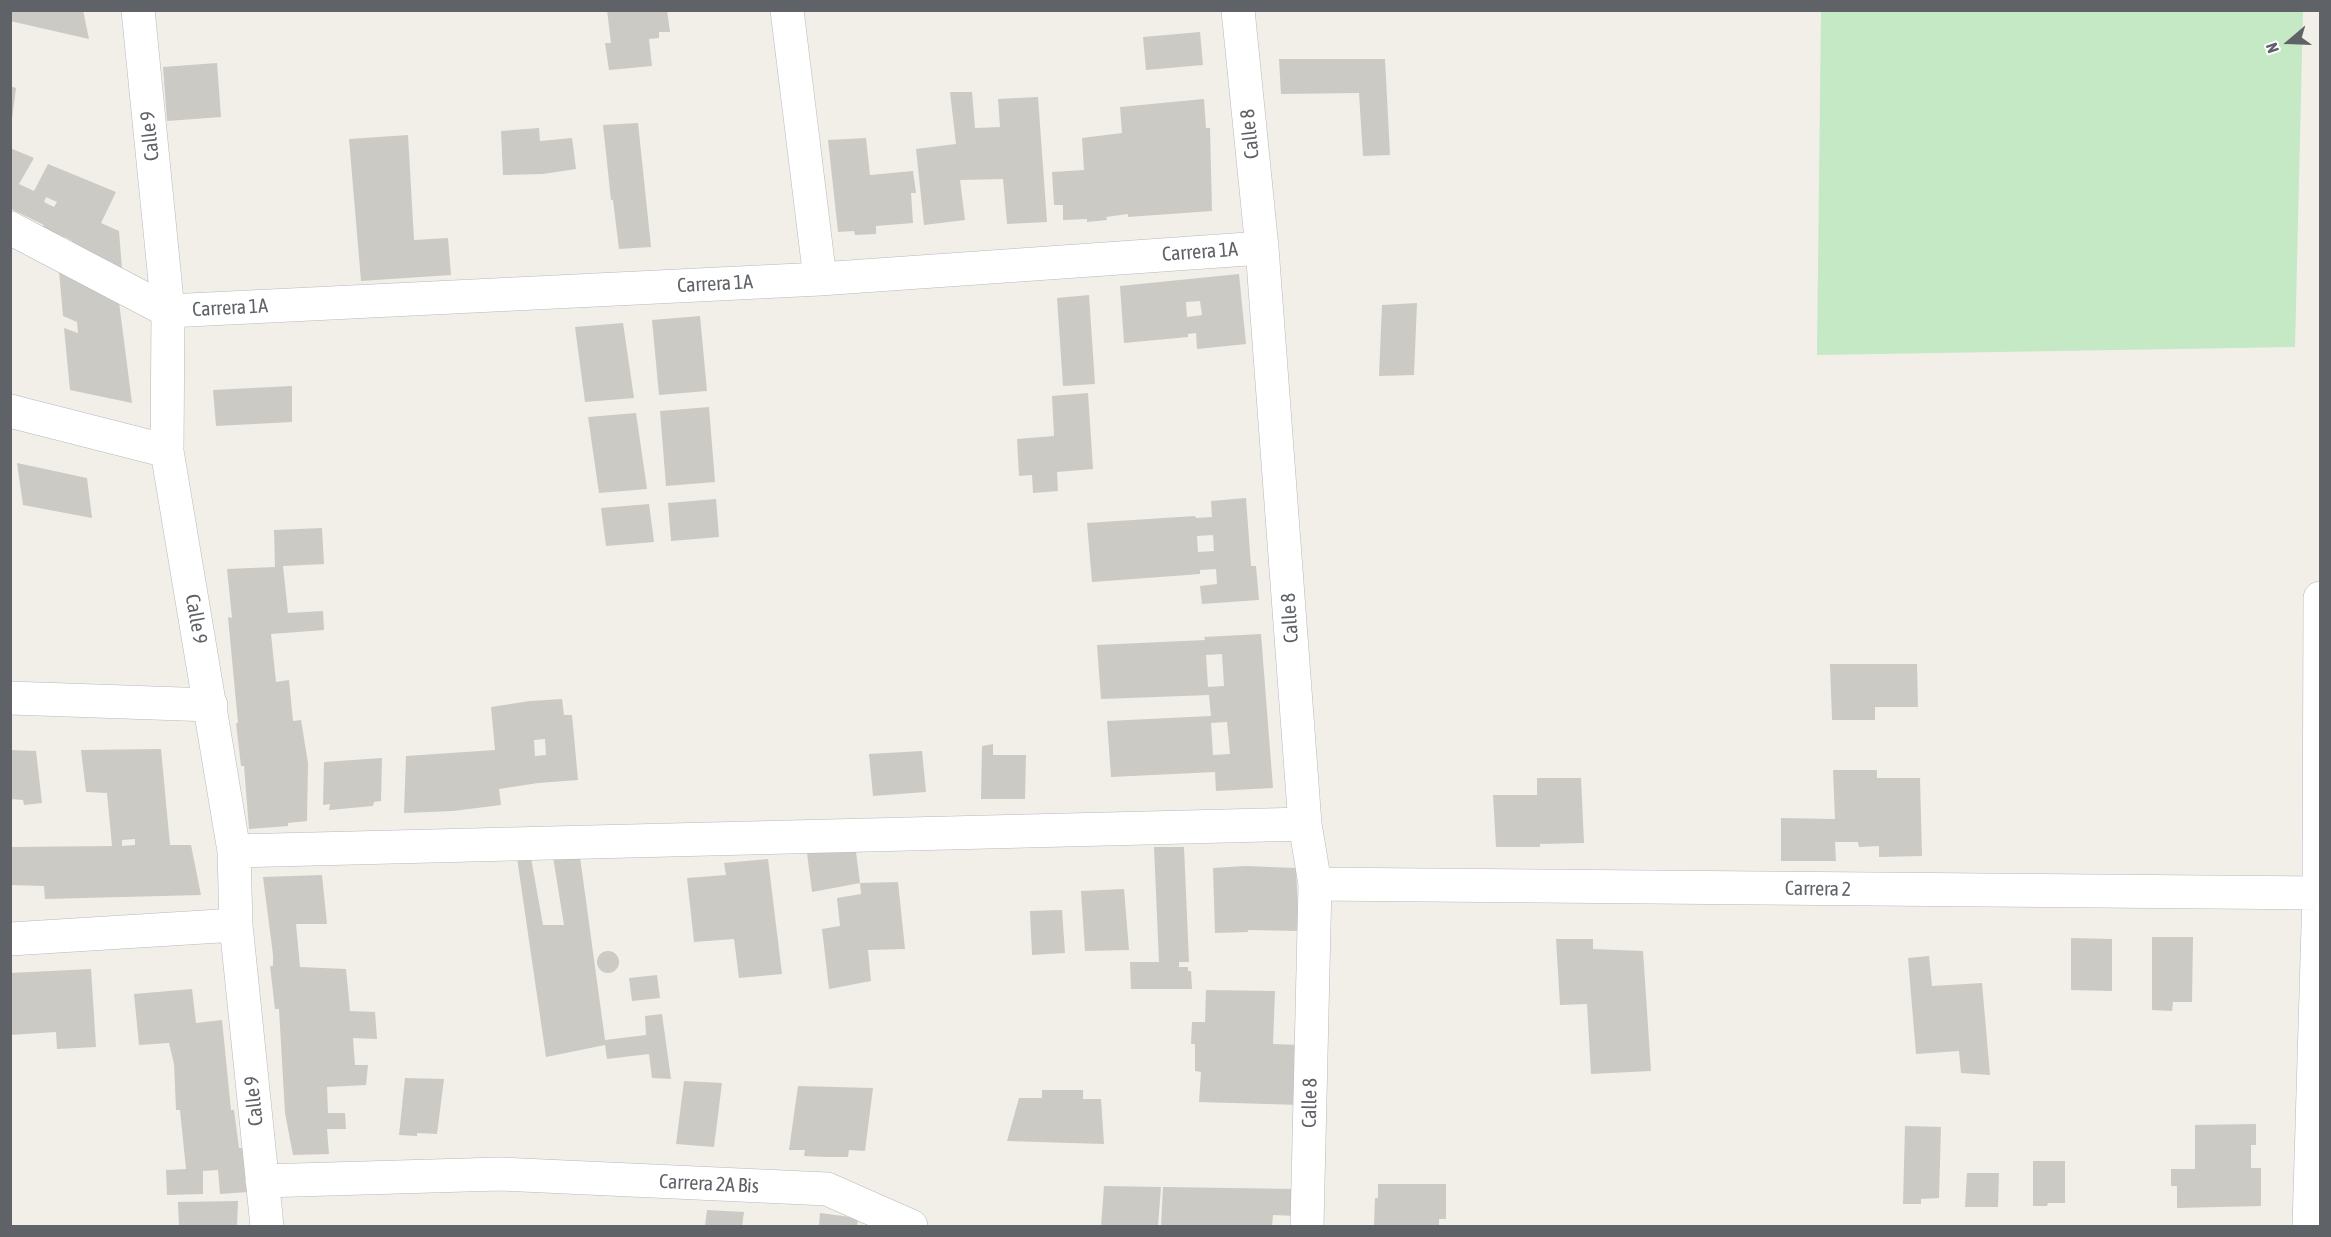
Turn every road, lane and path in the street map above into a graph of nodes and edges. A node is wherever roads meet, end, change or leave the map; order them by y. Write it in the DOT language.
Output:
graph roads {
  1 [pos="138,10"];
  2 [pos="787,10"];
  3 [pos="1238,10"];
  4 [pos="10,228"];
  5 [pos="1262,248"];
  6 [pos="820,279"];
  7 [pos="168,311"];
  8 [pos="10,411"];
  9 [pos="167,451"];
  10 [pos="2320,598"];
  11 [pos="10,698"];
  12 [pos="211,705"];
  13 [pos="1305,824"];
  14 [pos="234,851"];
  15 [pos="1315,884"];
  16 [pos="2320,893"];
  17 [pos="236,925"];
  18 [pos="10,939"];
  19 [pos="262,1181"];
  20 [pos="267,1227"];
  21 [pos="911,1227"];
  22 [pos="1307,1227"];
  23 [pos="2309,1227"];
  1 -- 7 [label="street, Calle 9"];
  2 -- 6 [label="street"];
  3 -- 5 [label="street, Calle 8"];
  4 -- 7 [label="street"];
  5 -- 6 [label="street, Carrera 1A"];
  5 -- 13 [label="street, Calle 8"];
  6 -- 7 [label="street, Carrera 1A"];
  7 -- 9 [label="street, Calle 9"];
  8 -- 9 [label="street"];
  9 -- 12 [label="street, Calle 9"];
  10 -- 16 [label="street"];
  11 -- 12 [label="street"];
  12 -- 14 [label="street, Calle 9"];
  13 -- 14 [label="street"];
  13 -- 15 [label="street, Calle 8"];
  14 -- 17 [label="street, Calle 9"];
  15 -- 16 [label="street, Carrera 2"];
  15 -- 22 [label="street, Calle 8"];
  16 -- 23 [label="street"];
  17 -- 18 [label="street"];
  17 -- 19 [label="street, Calle 9"];
  19 -- 20 [label="street, Calle 9"];
  19 -- 21 [label="street, Carrera 2A Bis"];
}
